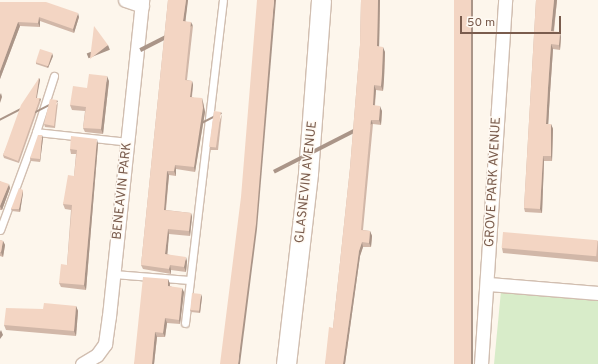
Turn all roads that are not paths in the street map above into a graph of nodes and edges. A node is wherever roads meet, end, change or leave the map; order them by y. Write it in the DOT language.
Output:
graph roads {
  1 [pos="124,0"];
  2 [pos="223,0"];
  3 [pos="321,0"];
  4 [pos="505,0"];
  5 [pos="142,3"];
  6 [pos="54,76"];
  7 [pos="36,132"];
  8 [pos="129,142"];
  9 [pos="0,230"];
  10 [pos="114,274"];
  11 [pos="189,280"];
  12 [pos="488,284"];
  13 [pos="598,293"];
  14 [pos="185,323"];
  15 [pos="82,364"];
  16 [pos="286,364"];
  17 [pos="481,364"];
  1 -- 5 [label="street"];
  2 -- 11 [label="lane"];
  3 -- 16 [label="main road, GLASNEVIN AVENUE"];
  4 -- 12 [label="street, GROVE PARK AVENUE"];
  5 -- 8 [label="street, BENEAVIN PARK"];
  6 -- 7 [label="lane"];
  7 -- 8 [label="lane"];
  7 -- 9 [label="lane"];
  8 -- 10 [label="street, BENEAVIN PARK"];
  10 -- 11 [label="lane"];
  10 -- 15 [label="street, BENEAVIN PARK"];
  11 -- 14 [label="lane"];
  12 -- 13 [label="street"];
  12 -- 17 [label="street, GROVE PARK AVENUE"];
}
